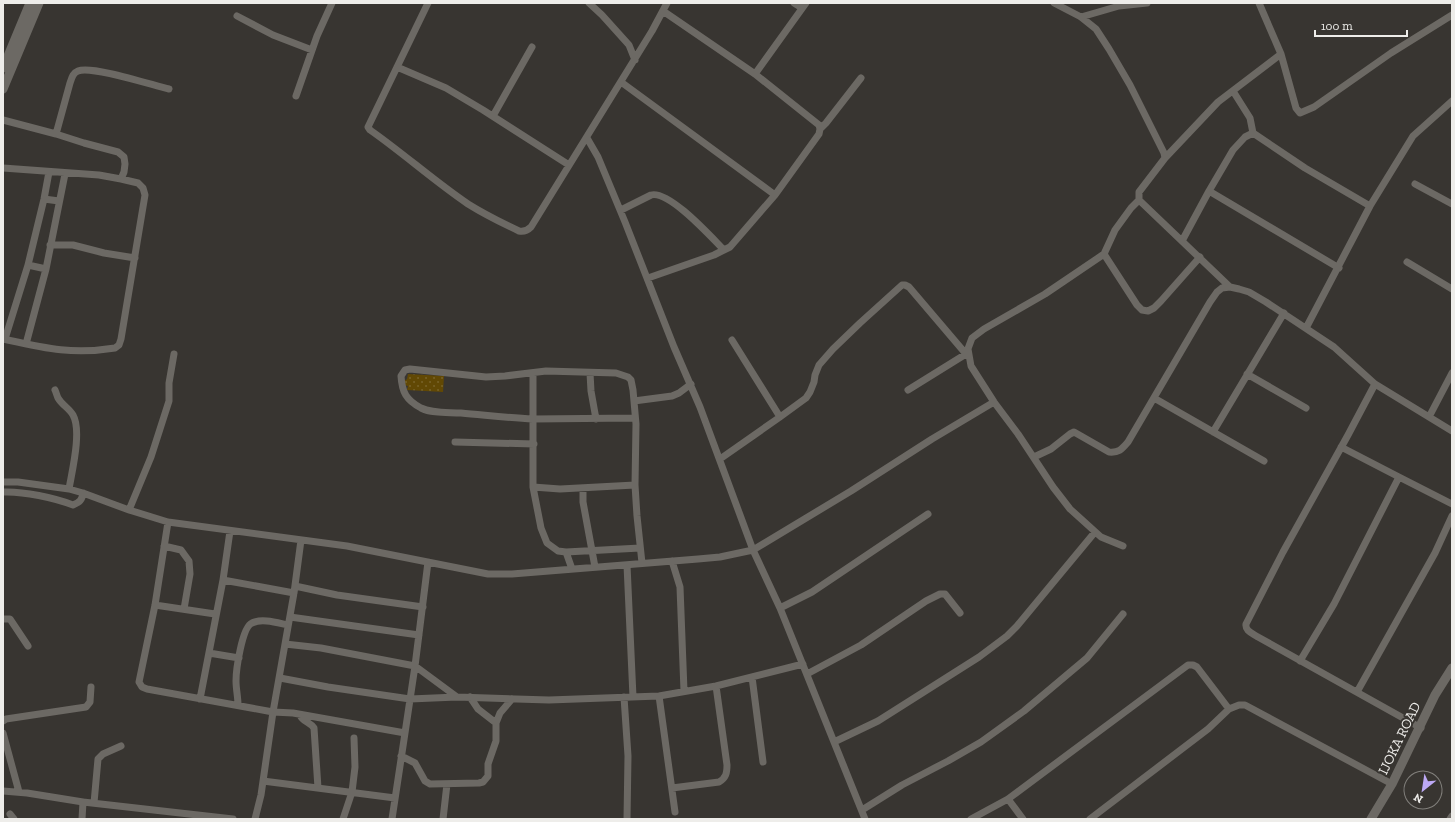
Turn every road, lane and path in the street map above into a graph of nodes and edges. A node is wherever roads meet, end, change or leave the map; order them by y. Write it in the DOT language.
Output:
graph roads {
  1 [pos="30,3"];
  2 [pos="39,3"];
  3 [pos="332,3"];
  4 [pos="428,3"];
  5 [pos="589,3"];
  6 [pos="667,3"];
  7 [pos="794,3"];
  8 [pos="1054,3"];
  9 [pos="1147,3"];
  10 [pos="1259,3"];
  11 [pos="804,6"];
  12 [pos="664,11"];
  13 [pos="1452,15"];
  14 [pos="236,16"];
  15 [pos="1081,17"];
  16 [pos="628,45"];
  17 [pos="532,47"];
  18 [pos="312,50"];
  19 [pos="641,50"];
  20 [pos="1281,54"];
  21 [pos="635,60"];
  22 [pos="397,67"];
  23 [pos="3,68"];
  24 [pos="755,74"];
  25 [pos="861,78"];
  26 [pos="621,82"];
  27 [pos="3,89"];
  28 [pos="169,89"];
  29 [pos="1233,91"];
  30 [pos="296,96"];
  31 [pos="1452,101"];
  32 [pos="493,116"];
  33 [pos="3,120"];
  34 [pos="820,129"];
  35 [pos="1253,133"];
  36 [pos="56,134"];
  37 [pos="587,138"];
  38 [pos="1165,158"];
  39 [pos="568,165"];
  40 [pos="3,168"];
  41 [pos="49,172"];
  42 [pos="65,174"];
  43 [pos="121,179"];
  44 [pos="1415,184"];
  45 [pos="1209,191"];
  46 [pos="775,195"];
  47 [pos="44,198"];
  48 [pos="1139,200"];
  49 [pos="59,201"];
  50 [pos="1452,204"];
  51 [pos="1370,206"];
  52 [pos="621,210"];
  53 [pos="1182,241"];
  54 [pos="50,245"];
  55 [pos="724,250"];
  56 [pos="1104,254"];
  57 [pos="1200,257"];
  58 [pos="134,258"];
  59 [pos="1407,262"];
  60 [pos="28,265"];
  61 [pos="1339,268"];
  62 [pos="46,269"];
  63 [pos="648,278"];
  64 [pos="1230,288"];
  65 [pos="1452,289"];
  66 [pos="1284,313"];
  67 [pos="1306,328"];
  68 [pos="4,339"];
  69 [pos="732,340"];
  70 [pos="26,344"];
  71 [pos="967,352"];
  72 [pos="174,354"];
  73 [pos="533,373"];
  74 [pos="590,373"];
  75 [pos="1452,373"];
  76 [pos="1247,374"];
  77 [pos="690,384"];
  78 [pos="1375,384"];
  79 [pos="55,390"];
  80 [pos="908,390"];
  81 [pos="1154,398"];
  82 [pos="634,401"];
  83 [pos="994,402"];
  84 [pos="1306,408"];
  85 [pos="983,409"];
  86 [pos="1001,411"];
  87 [pos="780,417"];
  88 [pos="1429,417"];
  89 [pos="596,418"];
  90 [pos="635,418"];
  91 [pos="533,419"];
  92 [pos="1452,431"];
  93 [pos="1213,432"];
  94 [pos="455,442"];
  95 [pos="534,444"];
  96 [pos="1341,446"];
  97 [pos="1034,457"];
  98 [pos="720,459"];
  99 [pos="1264,461"];
  100 [pos="1399,478"];
  101 [pos="3,482"];
  102 [pos="635,486"];
  103 [pos="533,487"];
  104 [pos="583,488"];
  105 [pos="68,489"];
  106 [pos="3,492"];
  107 [pos="84,493"];
  108 [pos="1452,504"];
  109 [pos="128,510"];
  110 [pos="928,514"];
  111 [pos="1452,516"];
  112 [pos="168,522"];
  113 [pos="230,531"];
  114 [pos="1094,532"];
  115 [pos="302,540"];
  116 [pos="164,546"];
  117 [pos="1123,546"];
  118 [pos="640,548"];
  119 [pos="753,550"];
  120 [pos="592,551"];
  121 [pos="566,552"];
  122 [pos="672,561"];
  123 [pos="428,562"];
  124 [pos="642,563"];
  125 [pos="627,565"];
  126 [pos="595,567"];
  127 [pos="572,569"];
  128 [pos="223,580"];
  129 [pos="295,590"];
  130 [pos="155,605"];
  131 [pos="423,607"];
  132 [pos="780,608"];
  133 [pos="184,609"];
  134 [pos="960,613"];
  135 [pos="215,614"];
  136 [pos="1123,614"];
  137 [pos="290,617"];
  138 [pos="3,619"];
  139 [pos="288,625"];
  140 [pos="419,636"];
  141 [pos="285,644"];
  142 [pos="28,646"];
  143 [pos="209,653"];
  144 [pos="239,658"];
  145 [pos="1300,661"];
  146 [pos="803,664"];
  147 [pos="415,666"];
  148 [pos="1452,668"];
  149 [pos="807,674"];
  150 [pos="752,677"];
  151 [pos="280,678"];
  152 [pos="716,686"];
  153 [pos="91,687"];
  154 [pos="684,691"];
  155 [pos="1357,692"];
  156 [pos="660,696"];
  157 [pos="457,697"];
  158 [pos="470,697"];
  159 [pos="633,697"];
  160 [pos="624,698"];
  161 [pos="200,699"];
  162 [pos="410,699"];
  163 [pos="512,699"];
  164 [pos="238,705"];
  165 [pos="1229,709"];
  166 [pos="273,712"];
  167 [pos="300,715"];
  168 [pos="3,721"];
  169 [pos="496,723"];
  170 [pos="1421,728"];
  171 [pos="3,733"];
  172 [pos="405,733"];
  173 [pos="354,738"];
  174 [pos="834,742"];
  175 [pos="121,746"];
  176 [pos="401,756"];
  177 [pos="763,762"];
  178 [pos="263,781"];
  179 [pos="447,784"];
  180 [pos="1392,784"];
  181 [pos="318,788"];
  182 [pos="672,788"];
  183 [pos="3,791"];
  184 [pos="19,792"];
  185 [pos="352,792"];
  186 [pos="395,798"];
  187 [pos="1008,799"];
  188 [pos="83,802"];
  189 [pos="94,803"];
  190 [pos="862,810"];
  191 [pos="675,812"];
  192 [pos="1452,816"];
  193 [pos="82,819"];
  194 [pos="233,819"];
  195 [pos="255,819"];
  196 [pos="343,819"];
  197 [pos="392,819"];
  198 [pos="443,819"];
  199 [pos="627,819"];
  200 [pos="865,819"];
  201 [pos="971,819"];
  202 [pos="1023,819"];
  203 [pos="1090,819"];
  204 [pos="1371,819"];
  205 [pos="1450,819"];
  1 -- 23 [label="street"];
  2 -- 27 [label="street"];
  3 -- 18 [label="street"];
  4 -- 22 [label="street"];
  5 -- 16 [label="street"];
  6 -- 12 [label="street"];
  7 -- 11 [label="street"];
  8 -- 15 [label="street"];
  9 -- 15 [label="street"];
  10 -- 20 [label="street"];
  11 -- 24 [label="street"];
  12 -- 19 [label="street"];
  12 -- 24 [label="street"];
  13 -- 20 [label="street"];
  14 -- 18 [label="street"];
  15 -- 38 [label="street"];
  16 -- 19 [label="street"];
  16 -- 21 [label="street"];
  17 -- 32 [label="street"];
  18 -- 30 [label="street"];
  19 -- 21 [label="street"];
  20 -- 29 [label="street"];
  21 -- 26 [label="street"];
  22 -- 32 [label="street"];
  22 -- 39 [label="street"];
  24 -- 34 [label="street"];
  25 -- 34 [label="street"];
  26 -- 37 [label="street"];
  26 -- 46 [label="street"];
  28 -- 36 [label="street"];
  29 -- 35 [label="street"];
  29 -- 38 [label="street"];
  31 -- 51 [label="street"];
  32 -- 39 [label="street"];
  33 -- 36 [label="street"];
  34 -- 46 [label="street"];
  35 -- 45 [label="street"];
  35 -- 51 [label="street"];
  36 -- 43 [label="street"];
  37 -- 39 [label="street"];
  37 -- 52 [label="street"];
  38 -- 48 [label="street"];
  40 -- 41 [label="street"];
  41 -- 42 [label="street"];
  41 -- 47 [label="street"];
  42 -- 43 [label="street"];
  42 -- 49 [label="street"];
  43 -- 58 [label="street"];
  44 -- 50 [label="street"];
  45 -- 53 [label="street"];
  45 -- 61 [label="street"];
  46 -- 55 [label="street"];
  47 -- 49 [label="street"];
  47 -- 60 [label="street"];
  48 -- 53 [label="street"];
  48 -- 56 [label="street"];
  49 -- 54 [label="street"];
  51 -- 61 [label="street"];
  52 -- 55 [label="street"];
  52 -- 63 [label="street"];
  53 -- 57 [label="street"];
  54 -- 58 [label="street"];
  54 -- 62 [label="street"];
  55 -- 63 [label="street"];
  56 -- 57 [label="street"];
  56 -- 71 [label="street"];
  57 -- 64 [label="street"];
  58 -- 70 [label="street"];
  59 -- 65 [label="street"];
  60 -- 62 [label="street"];
  60 -- 68 [label="street"];
  61 -- 67 [label="street"];
  62 -- 70 [label="street"];
  63 -- 77 [label="street"];
  64 -- 66 [label="street"];
  64 -- 81 [label="street"];
  66 -- 67 [label="street"];
  66 -- 76 [label="street"];
  67 -- 78 [label="street"];
  68 -- 70 [label="street"];
  69 -- 87 [label="street"];
  71 -- 80 [label="street"];
  71 -- 83 [label="street"];
  71 -- 87 [label="street"];
  72 -- 109 [label="street"];
  73 -- 74 [label="street"];
  73 -- 91 [label="street"];
  73 -- 91 [label="street"];
  74 -- 82 [label="street"];
  74 -- 89 [label="street"];
  75 -- 88 [label="street"];
  76 -- 84 [label="street"];
  76 -- 93 [label="street"];
  77 -- 82 [label="street"];
  77 -- 98 [label="street"];
  78 -- 88 [label="street"];
  78 -- 96 [label="street"];
  79 -- 105 [label="street"];
  81 -- 93 [label="street"];
  81 -- 97 [label="street"];
  82 -- 90 [label="street"];
  83 -- 85 [label="street"];
  83 -- 86 [label="street"];
  85 -- 86 [label="street"];
  85 -- 119 [label="street"];
  86 -- 97 [label="street"];
  87 -- 98 [label="street"];
  88 -- 92 [label="street"];
  89 -- 90 [label="street"];
  89 -- 91 [label="street"];
  90 -- 102 [label="street"];
  91 -- 95 [label="street"];
  93 -- 99 [label="street"];
  94 -- 95 [label="street"];
  95 -- 103 [label="street"];
  96 -- 100 [label="street"];
  96 -- 145 [label="street"];
  97 -- 114 [label="street"];
  98 -- 119 [label="street"];
  100 -- 108 [label="street"];
  100 -- 145 [label="street"];
  101 -- 105 [label="street"];
  102 -- 104 [label="street"];
  102 -- 118 [label="street"];
  103 -- 104 [label="street"];
  103 -- 121 [label="street"];
  104 -- 120 [label="street"];
  105 -- 107 [label="street"];
  106 -- 107 [label="street"];
  107 -- 109 [label="street"];
  109 -- 112 [label="street"];
  110 -- 132 [label="street"];
  111 -- 155 [label="street"];
  112 -- 113 [label="street"];
  112 -- 116 [label="street"];
  113 -- 115 [label="street"];
  113 -- 128 [label="street"];
  114 -- 117 [label="street"];
  114 -- 174 [label="street"];
  115 -- 123 [label="street"];
  115 -- 129 [label="street"];
  116 -- 130 [label="street"];
  116 -- 133 [label="street"];
  118 -- 120 [label="street"];
  118 -- 124 [label="street"];
  119 -- 122 [label="street"];
  119 -- 132 [label="street"];
  120 -- 121 [label="street"];
  120 -- 126 [label="street"];
  121 -- 127 [label="street"];
  122 -- 124 [label="street"];
  122 -- 154 [label="street"];
  123 -- 127 [label="street"];
  123 -- 131 [label="street"];
  124 -- 125 [label="street"];
  125 -- 126 [label="street"];
  125 -- 159 [label="street"];
  126 -- 127 [label="street"];
  128 -- 129 [label="street"];
  128 -- 135 [label="street"];
  129 -- 131 [label="street"];
  129 -- 137 [label="street"];
  130 -- 133 [label="street"];
  130 -- 161 [label="street"];
  131 -- 140 [label="street"];
  132 -- 146 [label="street"];
  133 -- 135 [label="street"];
  134 -- 149 [label="street"];
  135 -- 143 [label="street"];
  136 -- 190 [label="street"];
  137 -- 139 [label="street"];
  137 -- 140 [label="street"];
  138 -- 142 [label="street"];
  139 -- 141 [label="street"];
  139 -- 144 [label="street"];
  140 -- 147 [label="street"];
  141 -- 147 [label="street"];
  141 -- 151 [label="street"];
  143 -- 144 [label="street"];
  143 -- 161 [label="street"];
  144 -- 164 [label="street"];
  145 -- 155 [label="street"];
  146 -- 149 [label="street"];
  146 -- 150 [label="street"];
  147 -- 157 [label="street"];
  147 -- 162 [label="street"];
  148 -- 170 [label="street, IJOKA ROAD"];
  149 -- 174 [label="street"];
  150 -- 152 [label="street"];
  150 -- 177 [label="street"];
  151 -- 162 [label="street"];
  151 -- 166 [label="street"];
  152 -- 154 [label="street"];
  152 -- 182 [label="street"];
  153 -- 168 [label="street"];
  154 -- 156 [label="street"];
  155 -- 170 [label="street"];
  156 -- 159 [label="street"];
  156 -- 182 [label="street"];
  157 -- 158 [label="street"];
  157 -- 162 [label="street"];
  158 -- 163 [label="street"];
  158 -- 169 [label="street"];
  159 -- 160 [label="street"];
  160 -- 163 [label="street"];
  160 -- 199 [label="street"];
  161 -- 164 [label="street"];
  162 -- 172 [label="street"];
  163 -- 169 [label="street"];
  164 -- 166 [label="street"];
  165 -- 180 [label="street"];
  165 -- 187 [label="street"];
  165 -- 203 [label="street"];
  166 -- 167 [label="street"];
  166 -- 178 [label="street"];
  167 -- 172 [label="street"];
  167 -- 181 [label="street"];
  169 -- 179 [label="street"];
  170 -- 180 [label="street, IJOKA ROAD"];
  171 -- 184 [label="street"];
  172 -- 176 [label="street"];
  173 -- 185 [label="street"];
  174 -- 190 [label="street"];
  175 -- 189 [label="street"];
  176 -- 179 [label="street"];
  176 -- 186 [label="street"];
  178 -- 181 [label="street"];
  178 -- 195 [label="street"];
  179 -- 198 [label="street"];
  180 -- 204 [label="street, IJOKA ROAD"];
  181 -- 185 [label="street"];
  182 -- 191 [label="street"];
  183 -- 184 [label="street"];
  184 -- 188 [label="street"];
  185 -- 186 [label="street"];
  185 -- 196 [label="street"];
  186 -- 197 [label="street"];
  187 -- 201 [label="street"];
  187 -- 202 [label="street"];
  188 -- 189 [label="street"];
  188 -- 193 [label="street"];
  189 -- 194 [label="street"];
  190 -- 200 [label="street"];
  192 -- 205 [label="street"];
}
